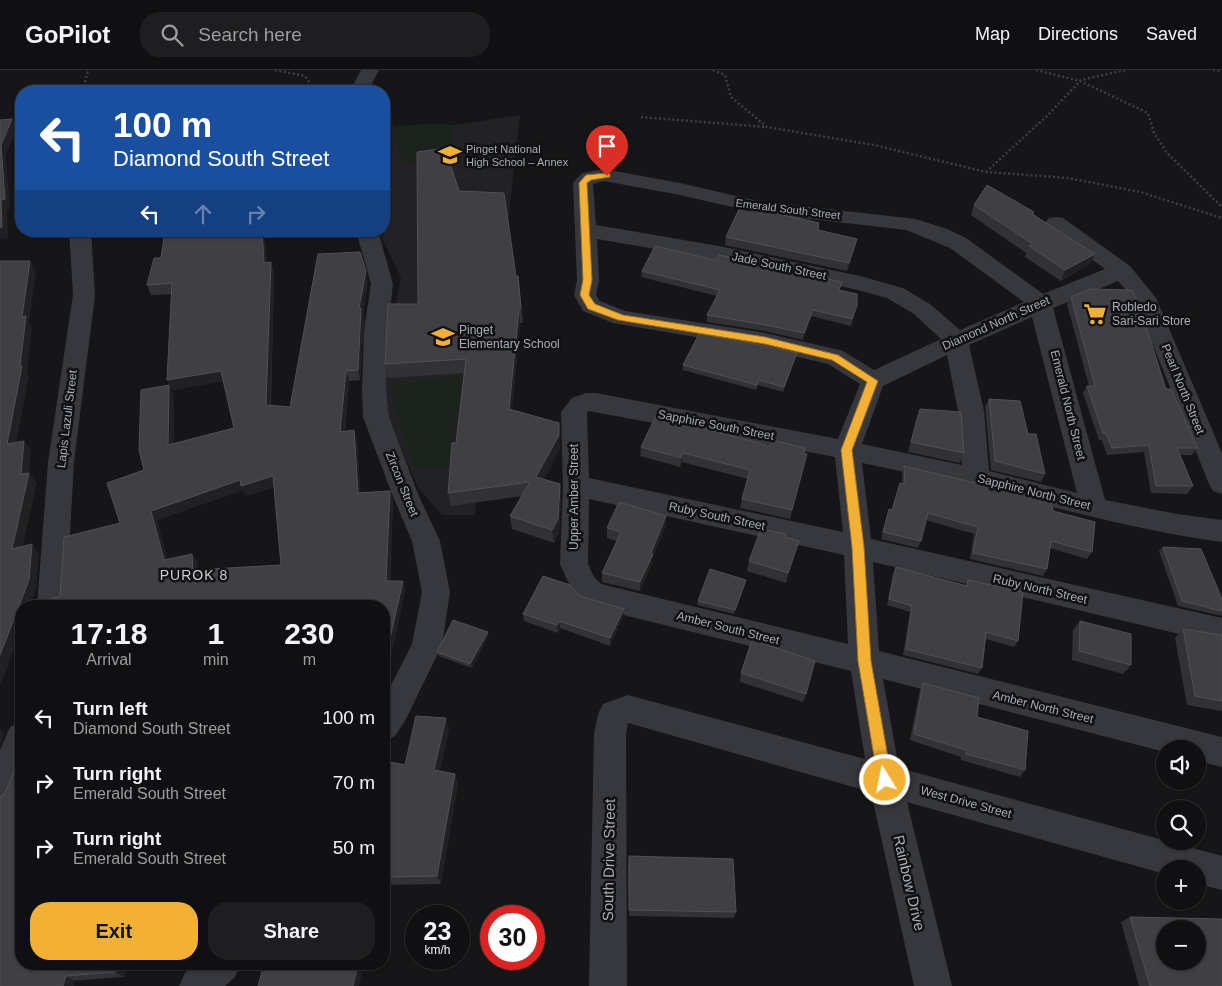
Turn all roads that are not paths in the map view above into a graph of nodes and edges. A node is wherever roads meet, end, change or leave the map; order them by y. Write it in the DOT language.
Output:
graph roads {
  1 [pos="370,70"];
  2 [pos="362,85"];
  3 [pos="1056,223"];
  4 [pos="585,230"];
  5 [pos="80,237"];
  6 [pos="369,237"];
  7 [pos="1122,271"];
  8 [pos="1040,303"];
  9 [pos="956,340"];
  10 [pos="872,381"];
  11 [pos="585,401"];
  12 [pos="847,450"];
  13 [pos="976,478"];
  14 [pos="1222,484"];
  15 [pos="576,486"];
  16 [pos="1094,508"];
  17 [pos="1222,531"];
  18 [pos="858,547"];
  19 [pos="591,593"];
  20 [pos="51,600"];
  21 [pos="1222,631"];
  22 [pos="864,661"];
  23 [pos="390,717"];
  24 [pos="610,734"];
  25 [pos="15,752"];
  26 [pos="1222,752"];
  27 [pos="885,780"];
  28 [pos="0,791"];
  29 [pos="1222,872"];
  30 [pos="215,970"];
  31 [pos="198,986"];
  32 [pos="608,986"];
  33 [pos="933,986"];
  1 -- 2 [label="street"];
  3 -- 7 [label="street, Pearl North Street"];
  4 -- 8 [label="street, Emerald South Street"];
  4 -- 9 [label="street, Jade South Street"];
  4 -- 10 [label="street, Emerald South Street"];
  5 -- 20 [label="street, Lapis Lazuli Street"];
  6 -- 23 [label="street, Zircon Street"];
  7 -- 8 [label="street, Diamond North Street"];
  7 -- 14 [label="street, Pearl North Street"];
  8 -- 9 [label="street, Diamond North Street"];
  8 -- 16 [label="street, Emerald North Street"];
  9 -- 10 [label="street, Diamond North Street"];
  9 -- 13 [label="street"];
  10 -- 12 [label="street"];
  11 -- 12 [label="street, Sapphire South Street"];
  11 -- 15 [label="street, Upper Amber Street"];
  12 -- 13 [label="street, Sapphire North Street"];
  12 -- 18 [label="street, Rainbow Drive"];
  13 -- 16 [label="street, Sapphire North Street"];
  15 -- 18 [label="street, Ruby South Street"];
  15 -- 19 [label="street, Upper Amber Street"];
  16 -- 17 [label="street, Sapphire North Street"];
  18 -- 21 [label="street, Ruby North Street"];
  18 -- 22 [label="street, Rainbow Drive"];
  19 -- 22 [label="street, Amber South Street"];
  22 -- 26 [label="street, Amber North Street"];
  22 -- 27 [label="street, Rainbow Drive"];
  24 -- 27 [label="street, West Drive Street"];
  24 -- 32 [label="street, South Drive Street"];
  25 -- 28 [label="street"];
  27 -- 29 [label="street, West Drive Street"];
  27 -- 33 [label="street, Rainbow Drive"];
  30 -- 31 [label="street"];
}
